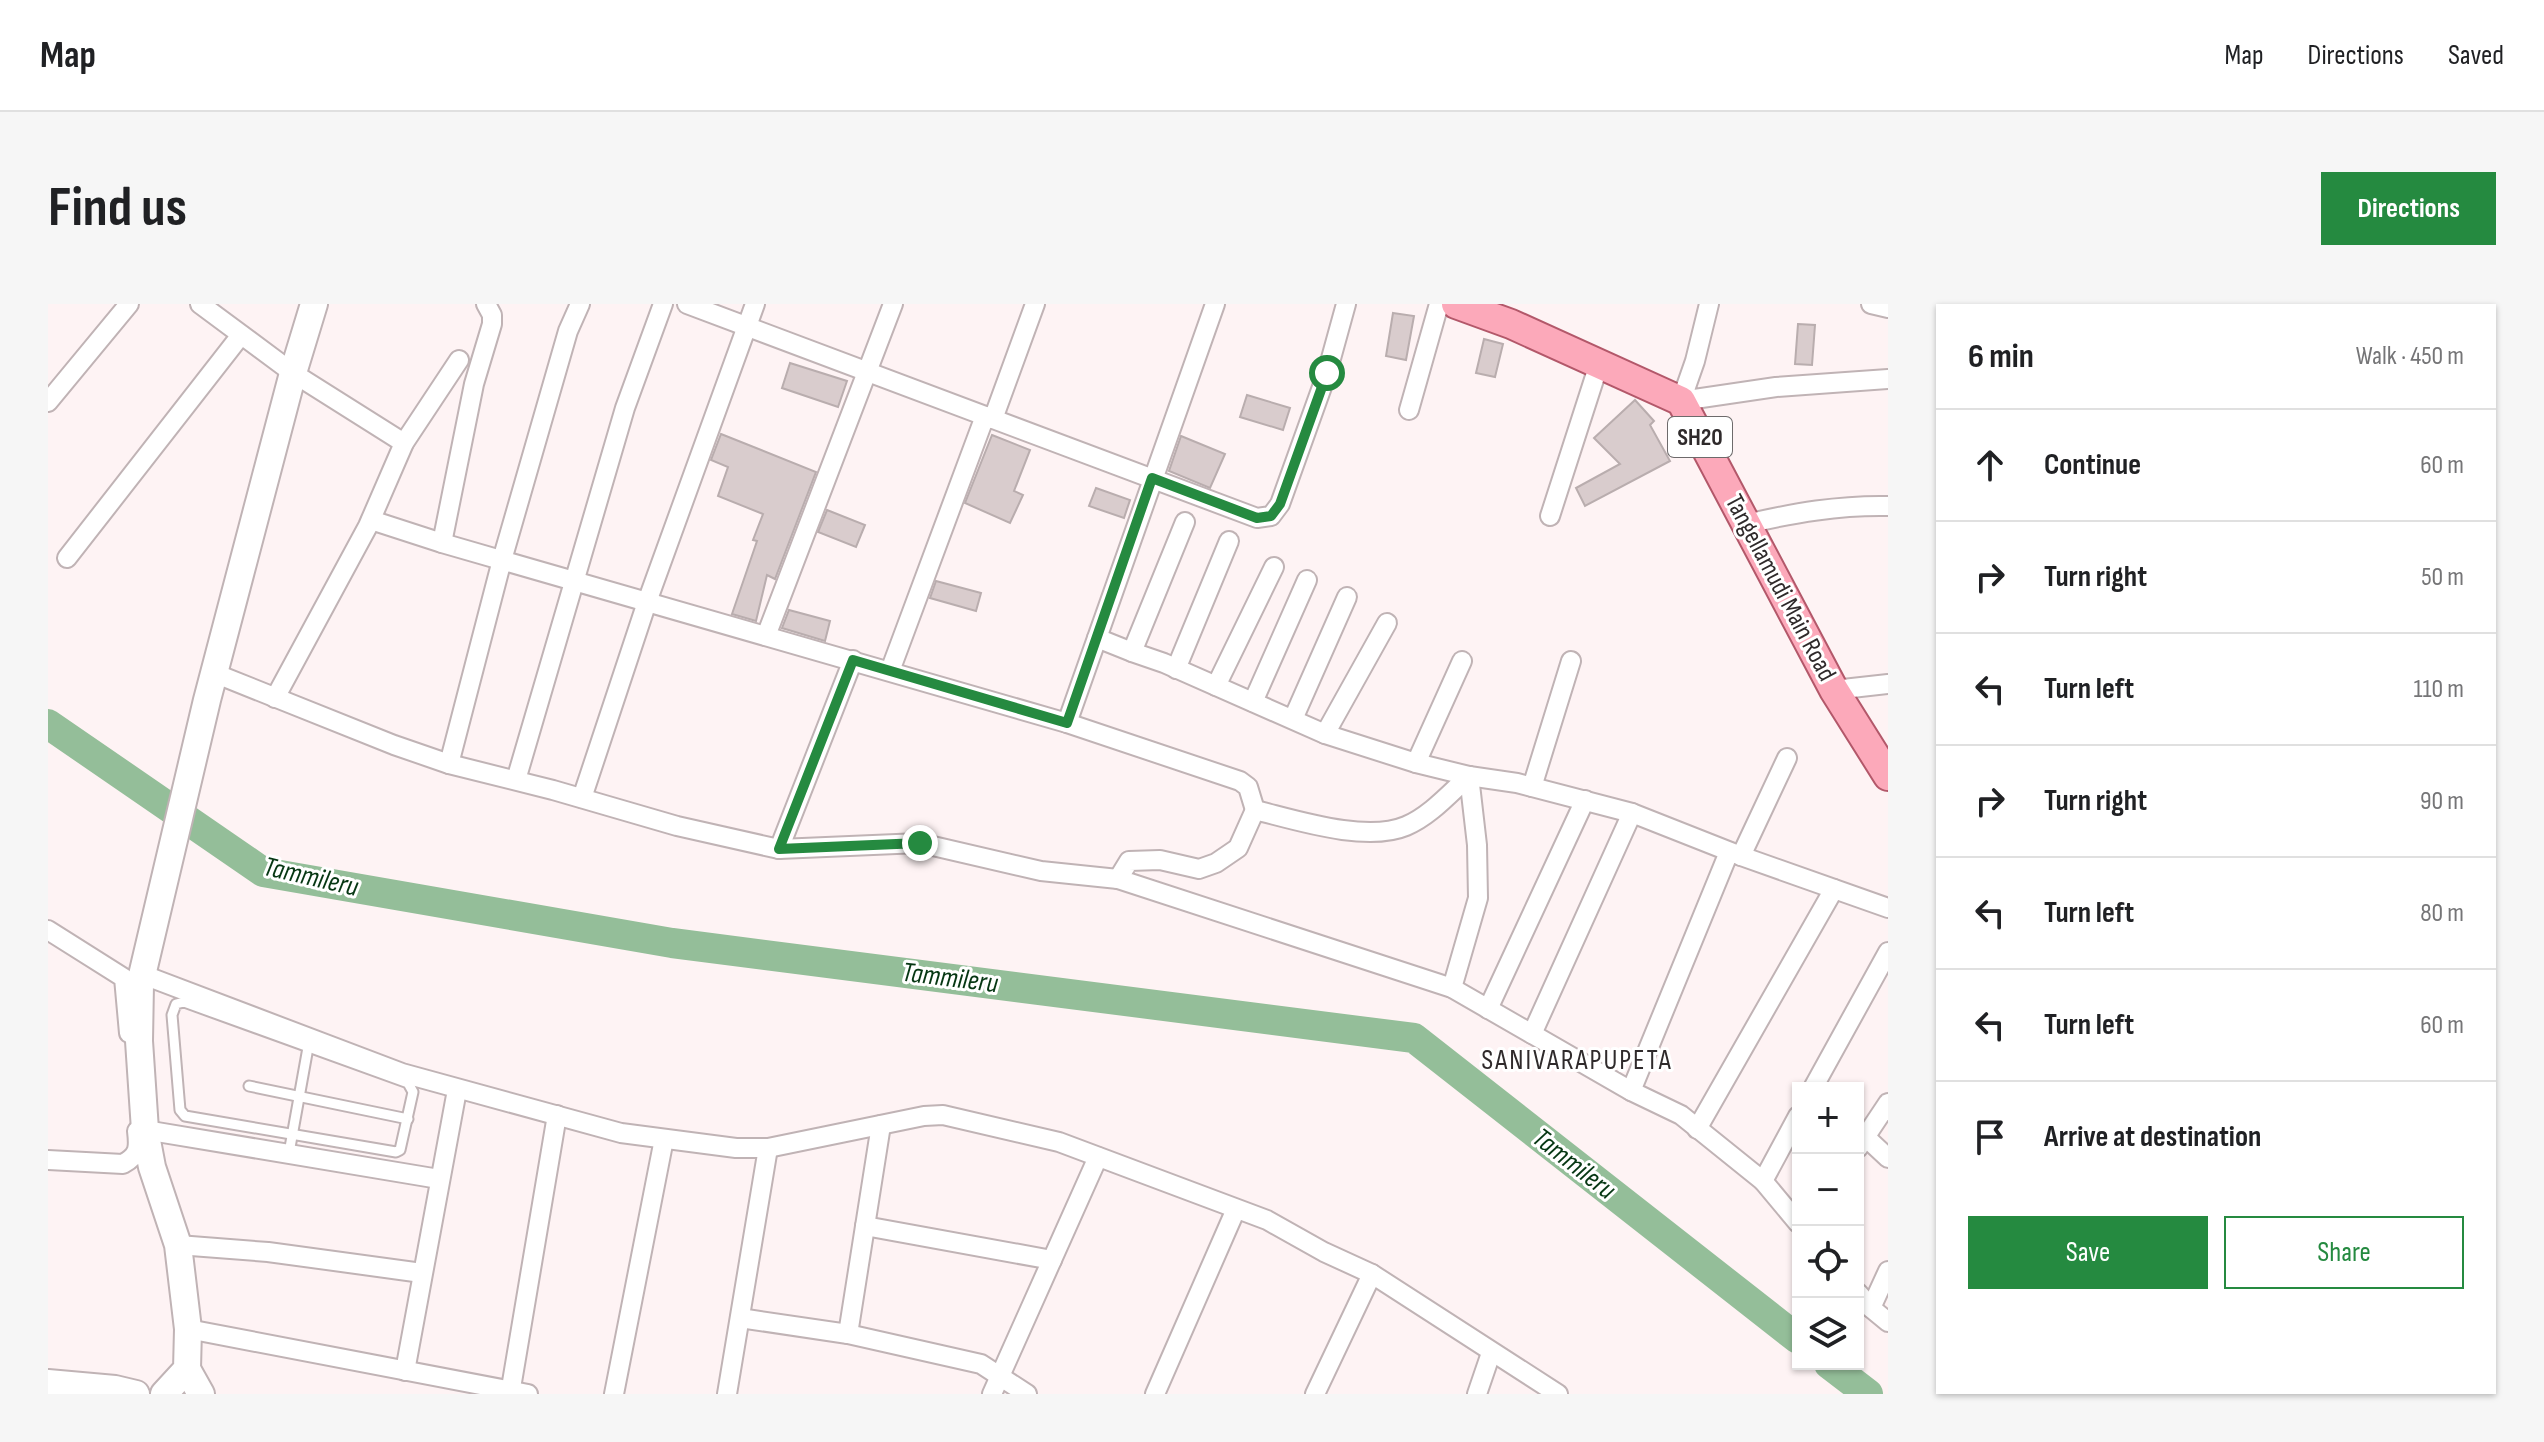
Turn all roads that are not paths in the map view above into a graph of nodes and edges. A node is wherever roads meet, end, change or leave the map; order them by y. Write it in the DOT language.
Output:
graph roads {
  1 [pos="129,304"];
  2 [pos="200,304"];
  3 [pos="314,304"];
  4 [pos="486,304"];
  5 [pos="580,304"];
  6 [pos="663,304"];
  7 [pos="687,304"];
  8 [pos="755,304"];
  9 [pos="893,304"];
  10 [pos="1035,304"];
  11 [pos="1215,304"];
  12 [pos="1346,304"];
  13 [pos="1439,304"];
  14 [pos="1709,304"];
  15 [pos="1871,304"];
  16 [pos="1469,306"];
  17 [pos="1888,308"];
  18 [pos="747,325"];
  19 [pos="241,335"];
  20 [pos="459,360"];
  21 [pos="1599,364"];
  22 [pos="867,371"];
  23 [pos="293,373"];
  24 [pos="1888,379"];
  25 [pos="1681,401"];
  26 [pos="48,402"];
  27 [pos="1409,410"];
  28 [pos="989,417"];
  29 [pos="404,443"];
  30 [pos="1152,478"];
  31 [pos="1888,506"];
  32 [pos="1550,516"];
  33 [pos="371,520"];
  34 [pos="1185,522"];
  35 [pos="1746,524"];
  36 [pos="1229,541"];
  37 [pos="442,543"];
  38 [pos="67,558"];
  39 [pos="502,560"];
  40 [pos="1274,567"];
  41 [pos="1307,580"];
  42 [pos="576,582"];
  43 [pos="1347,597"];
  44 [pos="647,602"];
  45 [pos="1387,623"];
  46 [pos="766,636"];
  47 [pos="1097,638"];
  48 [pos="1132,652"];
  49 [pos="853,660"];
  50 [pos="1462,661"];
  51 [pos="1571,661"];
  52 [pos="1176,669"];
  53 [pos="890,671"];
  54 [pos="214,673"];
  55 [pos="1888,684"];
  56 [pos="1216,686"];
  57 [pos="1834,690"];
  58 [pos="275,698"];
  59 [pos="1253,702"];
  60 [pos="1293,719"];
  61 [pos="1067,723"];
  62 [pos="1325,734"];
  63 [pos="1787,758"];
  64 [pos="1416,763"];
  65 [pos="449,764"];
  66 [pos="1469,776"];
  67 [pos="1888,776"];
  68 [pos="516,780"];
  69 [pos="1532,787"];
  70 [pos="582,798"];
  71 [pos="1585,800"];
  72 [pos="1255,810"];
  73 [pos="1632,813"];
  74 [pos="779,849"];
  75 [pos="1735,854"];
  76 [pos="1118,879"];
  77 [pos="1834,889"];
  78 [pos="1888,908"];
  79 [pos="48,930"];
  80 [pos="1888,952"];
  81 [pos="141,974"];
  82 [pos="1452,988"];
  83 [pos="1488,1009"];
  84 [pos="1532,1034"];
  85 [pos="309,1043"];
  86 [pos="1816,1082"];
  87 [pos="249,1086"];
  88 [pos="457,1090"];
  89 [pos="1631,1091"];
  90 [pos="299,1096"];
  91 [pos="1888,1103"];
  92 [pos="557,1115"];
  93 [pos="408,1119"];
  94 [pos="881,1125"];
  95 [pos="1792,1127"];
  96 [pos="1697,1129"];
  97 [pos="145,1130"];
  98 [pos="293,1133"];
  99 [pos="1864,1134"];
  100 [pos="664,1139"];
  101 [pos="1864,1140"];
  102 [pos="768,1148"];
  103 [pos="289,1153"];
  104 [pos="1098,1157"];
  105 [pos="1888,1158"];
  106 [pos="48,1160"];
  107 [pos="439,1179"];
  108 [pos="1763,1181"];
  109 [pos="1236,1209"];
  110 [pos="1792,1216"];
  111 [pos="865,1226"];
  112 [pos="178,1245"];
  113 [pos="1052,1260"];
  114 [pos="1888,1271"];
  115 [pos="422,1273"];
  116 [pos="1372,1274"];
  117 [pos="1862,1298"];
  118 [pos="1871,1308"];
  119 [pos="740,1318"];
  120 [pos="1888,1322"];
  121 [pos="188,1329"];
  122 [pos="848,1334"];
  123 [pos="1491,1353"];
  124 [pos="187,1369"];
  125 [pos="405,1371"];
  126 [pos="1000,1375"];
  127 [pos="48,1383"];
  128 [pos="516,1393"];
  129 [pos="136,1394"];
  130 [pos="164,1394"];
  131 [pos="201,1394"];
  132 [pos="614,1394"];
  133 [pos="727,1394"];
  134 [pos="992,1394"];
  135 [pos="1027,1394"];
  136 [pos="1155,1394"];
  137 [pos="1315,1394"];
  138 [pos="1477,1394"];
  139 [pos="1558,1394"];
  1 -- 26 [label="street"];
  2 -- 19 [label="street"];
  3 -- 23 [label="main road"];
  4 -- 37 [label="street"];
  5 -- 39 [label="street"];
  6 -- 42 [label="street"];
  7 -- 18 [label="street"];
  8 -- 18 [label="street"];
  9 -- 22 [label="street"];
  10 -- 28 [label="street"];
  11 -- 30 [label="street"];
  12 -- 30 [label="street"];
  13 -- 27 [label="street"];
  14 -- 25 [label="street"];
  15 -- 17 [label="street"];
  16 -- 21 [label="main road, SH20"];
  18 -- 22 [label="street"];
  18 -- 44 [label="street"];
  19 -- 23 [label="street"];
  19 -- 38 [label="street"];
  20 -- 29 [label="street"];
  21 -- 25 [label="main road, SH20"];
  21 -- 32 [label="street"];
  22 -- 28 [label="street"];
  22 -- 46 [label="street"];
  23 -- 29 [label="street"];
  23 -- 54 [label="main road"];
  24 -- 25 [label="street"];
  25 -- 35 [label="main road, Tangellamudi Main Road / SH20"];
  28 -- 30 [label="street"];
  28 -- 53 [label="street"];
  29 -- 33 [label="street"];
  30 -- 47 [label="street"];
  31 -- 35 [label="street"];
  33 -- 37 [label="street"];
  33 -- 58 [label="street"];
  34 -- 48 [label="street"];
  35 -- 57 [label="main road, Tangellamudi Main Road / SH20"];
  36 -- 52 [label="street"];
  37 -- 39 [label="street"];
  39 -- 42 [label="street"];
  39 -- 65 [label="street"];
  40 -- 56 [label="street"];
  41 -- 59 [label="street"];
  42 -- 44 [label="street"];
  42 -- 68 [label="street"];
  43 -- 60 [label="street"];
  44 -- 46 [label="street"];
  44 -- 70 [label="street"];
  45 -- 62 [label="street"];
  46 -- 49 [label="street"];
  47 -- 48 [label="street"];
  47 -- 61 [label="street"];
  48 -- 52 [label="street"];
  49 -- 53 [label="street"];
  49 -- 74 [label="street"];
  50 -- 64 [label="street"];
  51 -- 69 [label="street"];
  52 -- 56 [label="street"];
  53 -- 61 [label="street"];
  54 -- 58 [label="street"];
  54 -- 81 [label="main road"];
  55 -- 57 [label="street"];
  56 -- 59 [label="street"];
  57 -- 67 [label="main road, Tangellamudi Main Road / SH20"];
  58 -- 65 [label="street"];
  59 -- 60 [label="street"];
  60 -- 62 [label="street"];
  61 -- 72 [label="street"];
  62 -- 64 [label="street"];
  63 -- 75 [label="street"];
  64 -- 66 [label="street"];
  65 -- 68 [label="street"];
  66 -- 69 [label="street"];
  66 -- 72 [label="street"];
  66 -- 82 [label="street"];
  68 -- 70 [label="street"];
  69 -- 71 [label="street"];
  70 -- 74 [label="street"];
  71 -- 73 [label="street"];
  71 -- 83 [label="street"];
  72 -- 76 [label="street"];
  73 -- 75 [label="street"];
  73 -- 84 [label="street"];
  74 -- 76 [label="street"];
  75 -- 77 [label="street"];
  75 -- 89 [label="street"];
  76 -- 82 [label="street"];
  77 -- 78 [label="street"];
  77 -- 96 [label="street"];
  79 -- 106 [label="street"];
  80 -- 86 [label="street"];
  81 -- 85 [label="street"];
  81 -- 97 [label="main road"];
  82 -- 83 [label="street"];
  83 -- 84 [label="street"];
  84 -- 89 [label="street"];
  85 -- 88 [label="street"];
  85 -- 90 [label="lane"];
  85 -- 93 [label="lane"];
  85 -- 98 [label="lane"];
  87 -- 90 [label="lane"];
  88 -- 92 [label="street"];
  88 -- 107 [label="street"];
  89 -- 96 [label="street"];
  90 -- 93 [label="lane"];
  90 -- 98 [label="lane"];
  91 -- 99 [label="street"];
  92 -- 100 [label="street"];
  92 -- 128 [label="street"];
  93 -- 98 [label="lane"];
  94 -- 102 [label="street"];
  94 -- 104 [label="street"];
  94 -- 111 [label="street"];
  95 -- 108 [label="street"];
  96 -- 108 [label="street"];
  97 -- 103 [label="street"];
  97 -- 112 [label="main road"];
  98 -- 103 [label="lane"];
  100 -- 102 [label="street"];
  100 -- 132 [label="street"];
  101 -- 105 [label="street"];
  102 -- 119 [label="street"];
  103 -- 107 [label="street"];
  104 -- 109 [label="street"];
  104 -- 113 [label="street"];
  107 -- 115 [label="street"];
  108 -- 110 [label="street"];
  109 -- 116 [label="street"];
  109 -- 136 [label="street"];
  111 -- 113 [label="street"];
  111 -- 122 [label="street"];
  112 -- 115 [label="street"];
  112 -- 121 [label="main road"];
  113 -- 126 [label="street"];
  114 -- 118 [label="street"];
  115 -- 125 [label="street"];
  116 -- 123 [label="street"];
  116 -- 137 [label="street"];
  117 -- 118 [label="street"];
  118 -- 120 [label="street"];
  119 -- 122 [label="street"];
  119 -- 133 [label="street"];
  121 -- 124 [label="main road"];
  121 -- 125 [label="street"];
  122 -- 126 [label="street"];
  123 -- 138 [label="street"];
  123 -- 139 [label="street"];
  124 -- 130 [label="main road"];
  124 -- 131 [label="main road"];
  125 -- 128 [label="street"];
  126 -- 134 [label="street"];
  126 -- 135 [label="street"];
  127 -- 129 [label="main road"];
}
